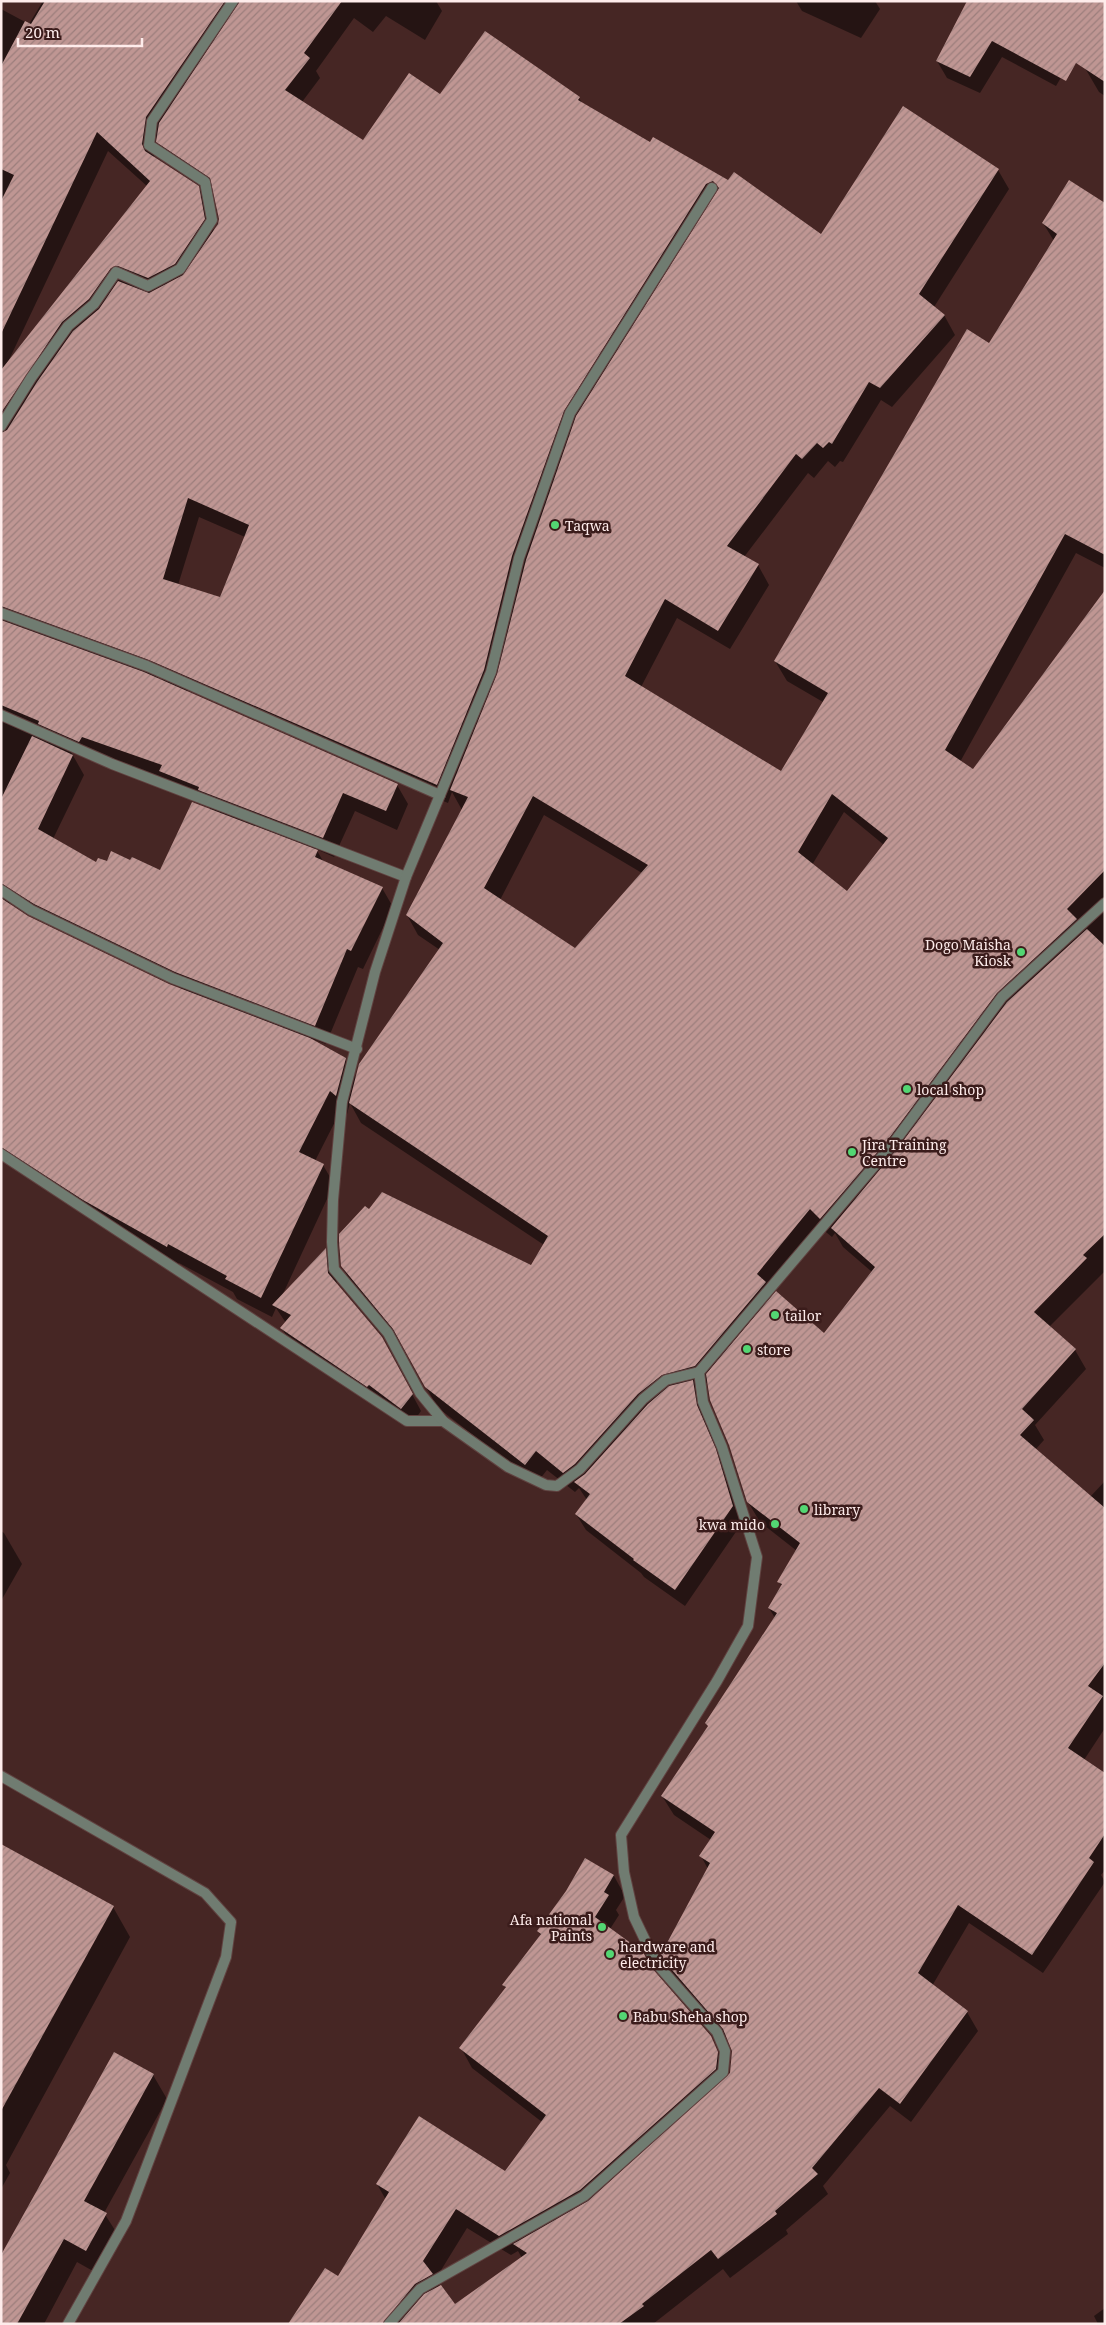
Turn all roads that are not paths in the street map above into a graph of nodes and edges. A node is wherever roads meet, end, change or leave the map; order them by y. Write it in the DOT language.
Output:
graph roads {
  1 [pos="233,1"];
  2 [pos="712,188"];
  3 [pos="1,426"];
  4 [pos="1,613"];
  5 [pos="1,715"];
  6 [pos="440,795"];
  7 [pos="406,877"];
  8 [pos="1,890"];
  9 [pos="1105,903"];
  10 [pos="357,1049"];
  11 [pos="1,1154"];
  12 [pos="699,1372"];
  13 [pos="443,1421"];
  14 [pos="1,1776"];
  15 [pos="68,2324"];
  16 [pos="389,2324"];
  1 -- 3 [label="street"];
  2 -- 6 [label="street"];
  4 -- 6 [label="street"];
  5 -- 7 [label="street"];
  6 -- 7 [label="street"];
  7 -- 10 [label="street"];
  8 -- 10 [label="street"];
  9 -- 12 [label="street"];
  10 -- 13 [label="street"];
  11 -- 13 [label="street"];
  12 -- 13 [label="street"];
  12 -- 16 [label="street"];
  14 -- 15 [label="street"];
}
